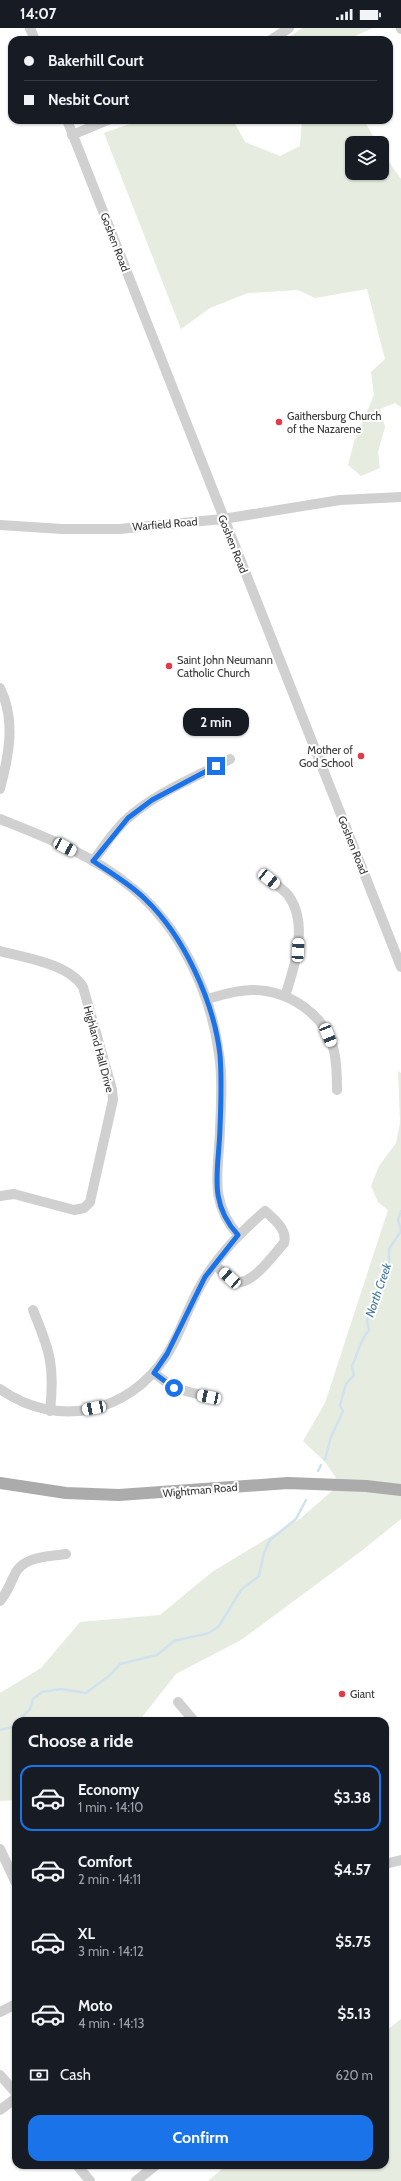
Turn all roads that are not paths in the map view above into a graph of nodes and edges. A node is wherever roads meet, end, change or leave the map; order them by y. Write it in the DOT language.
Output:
graph roads {
  1 [pos="289,28"];
  2 [pos="276,36"];
  3 [pos="68,124"];
  4 [pos="98,124"];
  5 [pos="72,135"];
  6 [pos="401,497"];
  7 [pos="223,519"];
  8 [pos="0,525"];
  9 [pos="0,688"];
  10 [pos="230,759"];
  11 [pos="0,789"];
  12 [pos="0,819"];
  13 [pos="93,861"];
  14 [pos="269,879"];
  15 [pos="0,951"];
  16 [pos="401,967"];
  17 [pos="286,996"];
  18 [pos="207,999"];
  19 [pos="337,1090"];
  20 [pos="0,1196"];
  21 [pos="238,1235"];
  22 [pos="214,1264"];
  23 [pos="33,1310"];
  24 [pos="154,1373"];
  25 [pos="0,1389"];
  26 [pos="209,1397"];
  27 [pos="50,1411"];
  28 [pos="0,1482"];
  29 [pos="401,1490"];
  30 [pos="66,1554"];
  31 [pos="0,1601"];
  32 [pos="178,1702"];
  33 [pos="191,1717"];
  34 [pos="0,1849"];
  35 [pos="401,1860"];
  36 [pos="389,1863"];
  37 [pos="12,1874"];
  38 [pos="12,2006"];
  39 [pos="0,2012"];
  40 [pos="0,2075"];
  41 [pos="12,2088"];
  42 [pos="12,2101"];
  43 [pos="0,2110"];
  44 [pos="80,2169"];
  45 [pos="151,2169"];
  46 [pos="90,2181"];
  47 [pos="136,2181"];
  1 -- 2 [label="street"];
  3 -- 5 [label="street, Goshen Road"];
  4 -- 5 [label="street"];
  5 -- 7 [label="street, Goshen Road"];
  6 -- 7 [label="street, Warfield Road"];
  7 -- 8 [label="street, Warfield Road"];
  7 -- 16 [label="street, Goshen Road"];
  9 -- 11 [label="street"];
  10 -- 13 [label="street"];
  12 -- 13 [label="street"];
  13 -- 18 [label="street"];
  14 -- 17 [label="street"];
  15 -- 20 [label="street, Highland Hall Drive"];
  17 -- 18 [label="street"];
  17 -- 19 [label="street"];
  18 -- 21 [label="street"];
  21 -- 22 [label="street"];
  21 -- 22 [label="street"];
  22 -- 24 [label="street"];
  23 -- 27 [label="street"];
  24 -- 26 [label="street"];
  24 -- 27 [label="street"];
  25 -- 27 [label="street"];
  28 -- 29 [label="main road, Wightman Road"];
  30 -- 31 [label="street"];
  32 -- 33 [label="street"];
  34 -- 37 [label="street"];
  35 -- 36 [label="street"];
  38 -- 39 [label="street"];
  40 -- 41 [label="street"];
  42 -- 43 [label="street"];
  44 -- 46 [label="street"];
  45 -- 47 [label="street"];
}
